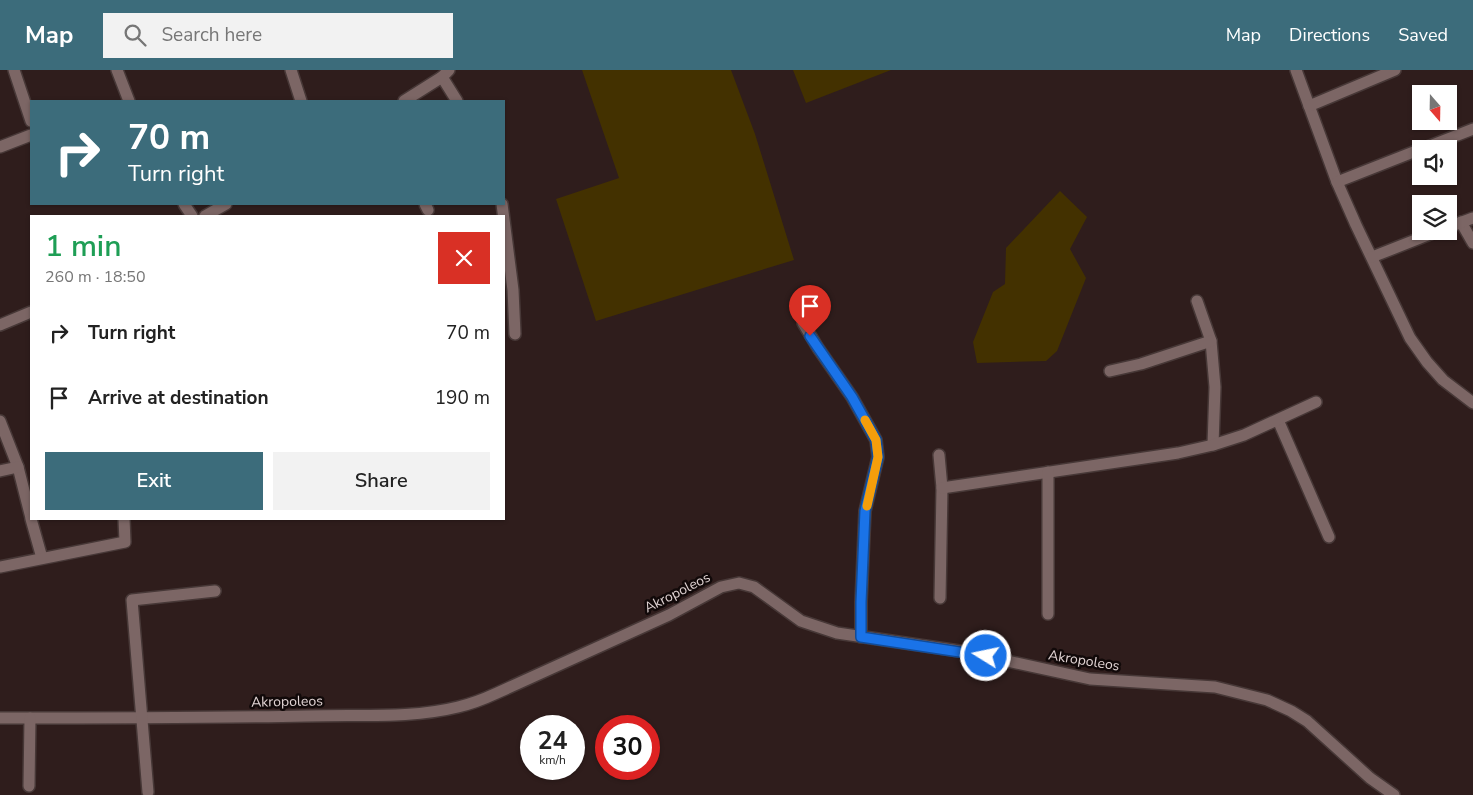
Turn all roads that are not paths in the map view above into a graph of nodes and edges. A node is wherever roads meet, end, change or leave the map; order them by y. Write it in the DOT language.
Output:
graph roads {
  1 [pos="14,70"];
  2 [pos="117,70"];
  3 [pos="291,70"];
  4 [pos="1296,70"];
  5 [pos="1395,70"];
  6 [pos="445,74"];
  7 [pos="129,100"];
  8 [pos="301,100"];
  9 [pos="406,100"];
  10 [pos="456,100"];
  11 [pos="1309,106"];
  12 [pos="30,118"];
  13 [pos="1473,129"];
  14 [pos="30,135"];
  15 [pos="1445,140"];
  16 [pos="0,147"];
  17 [pos="1412,153"];
  18 [pos="1337,182"];
  19 [pos="224,205"];
  20 [pos="207,215"];
  21 [pos="1473,218"];
  22 [pos="1461,222"];
  23 [pos="1457,224"];
  24 [pos="505,227"];
  25 [pos="1415,240"];
  26 [pos="1473,243"];
  27 [pos="1372,257"];
  28 [pos="1197,301"];
  29 [pos="30,312"];
  30 [pos="803,323"];
  31 [pos="0,325"];
  32 [pos="514,334"];
  33 [pos="1211,342"];
  34 [pos="1110,371"];
  35 [pos="1316,402"];
  36 [pos="1473,403"];
  37 [pos="1278,420"];
  38 [pos="0,421"];
  39 [pos="1213,445"];
  40 [pos="939,455"];
  41 [pos="18,467"];
  42 [pos="0,471"];
  43 [pos="1048,472"];
  44 [pos="942,488"];
  45 [pos="30,514"];
  46 [pos="32,520"];
  47 [pos="124,520"];
  48 [pos="1329,537"];
  49 [pos="42,558"];
  50 [pos="0,567"];
  51 [pos="216,591"];
  52 [pos="940,598"];
  53 [pos="1048,614"];
  54 [pos="861,637"];
  55 [pos="0,718"];
  56 [pos="30,718"];
  57 [pos="142,718"];
  58 [pos="29,786"];
  59 [pos="148,792"];
  60 [pos="1394,795"];
  1 -- 12 [label="street"];
  2 -- 7 [label="street"];
  3 -- 8 [label="street"];
  4 -- 11 [label="street"];
  5 -- 11 [label="street"];
  6 -- 9 [label="street"];
  6 -- 10 [label="street"];
  11 -- 18 [label="street"];
  13 -- 15 [label="street"];
  14 -- 16 [label="street"];
  17 -- 18 [label="street"];
  18 -- 27 [label="street"];
  19 -- 20 [label="street"];
  21 -- 22 [label="street"];
  22 -- 23 [label="street"];
  22 -- 26 [label="street"];
  24 -- 32 [label="street"];
  25 -- 27 [label="street"];
  27 -- 36 [label="street"];
  28 -- 33 [label="street"];
  29 -- 31 [label="street"];
  30 -- 54 [label="street"];
  33 -- 34 [label="street"];
  33 -- 39 [label="street"];
  35 -- 37 [label="street"];
  37 -- 39 [label="street"];
  37 -- 48 [label="street"];
  38 -- 41 [label="street"];
  39 -- 43 [label="street"];
  40 -- 44 [label="street"];
  41 -- 42 [label="street"];
  41 -- 45 [label="street"];
  43 -- 44 [label="street"];
  43 -- 53 [label="street"];
  44 -- 52 [label="street"];
  46 -- 49 [label="street"];
  47 -- 49 [label="street"];
  49 -- 50 [label="street"];
  51 -- 57 [label="street"];
  54 -- 57 [label="street, Akropoleos"];
  54 -- 60 [label="street, Akropoleos"];
  55 -- 56 [label="street, Akropoleos"];
  56 -- 57 [label="street, Akropoleos"];
  56 -- 58 [label="street"];
  57 -- 59 [label="street"];
}
